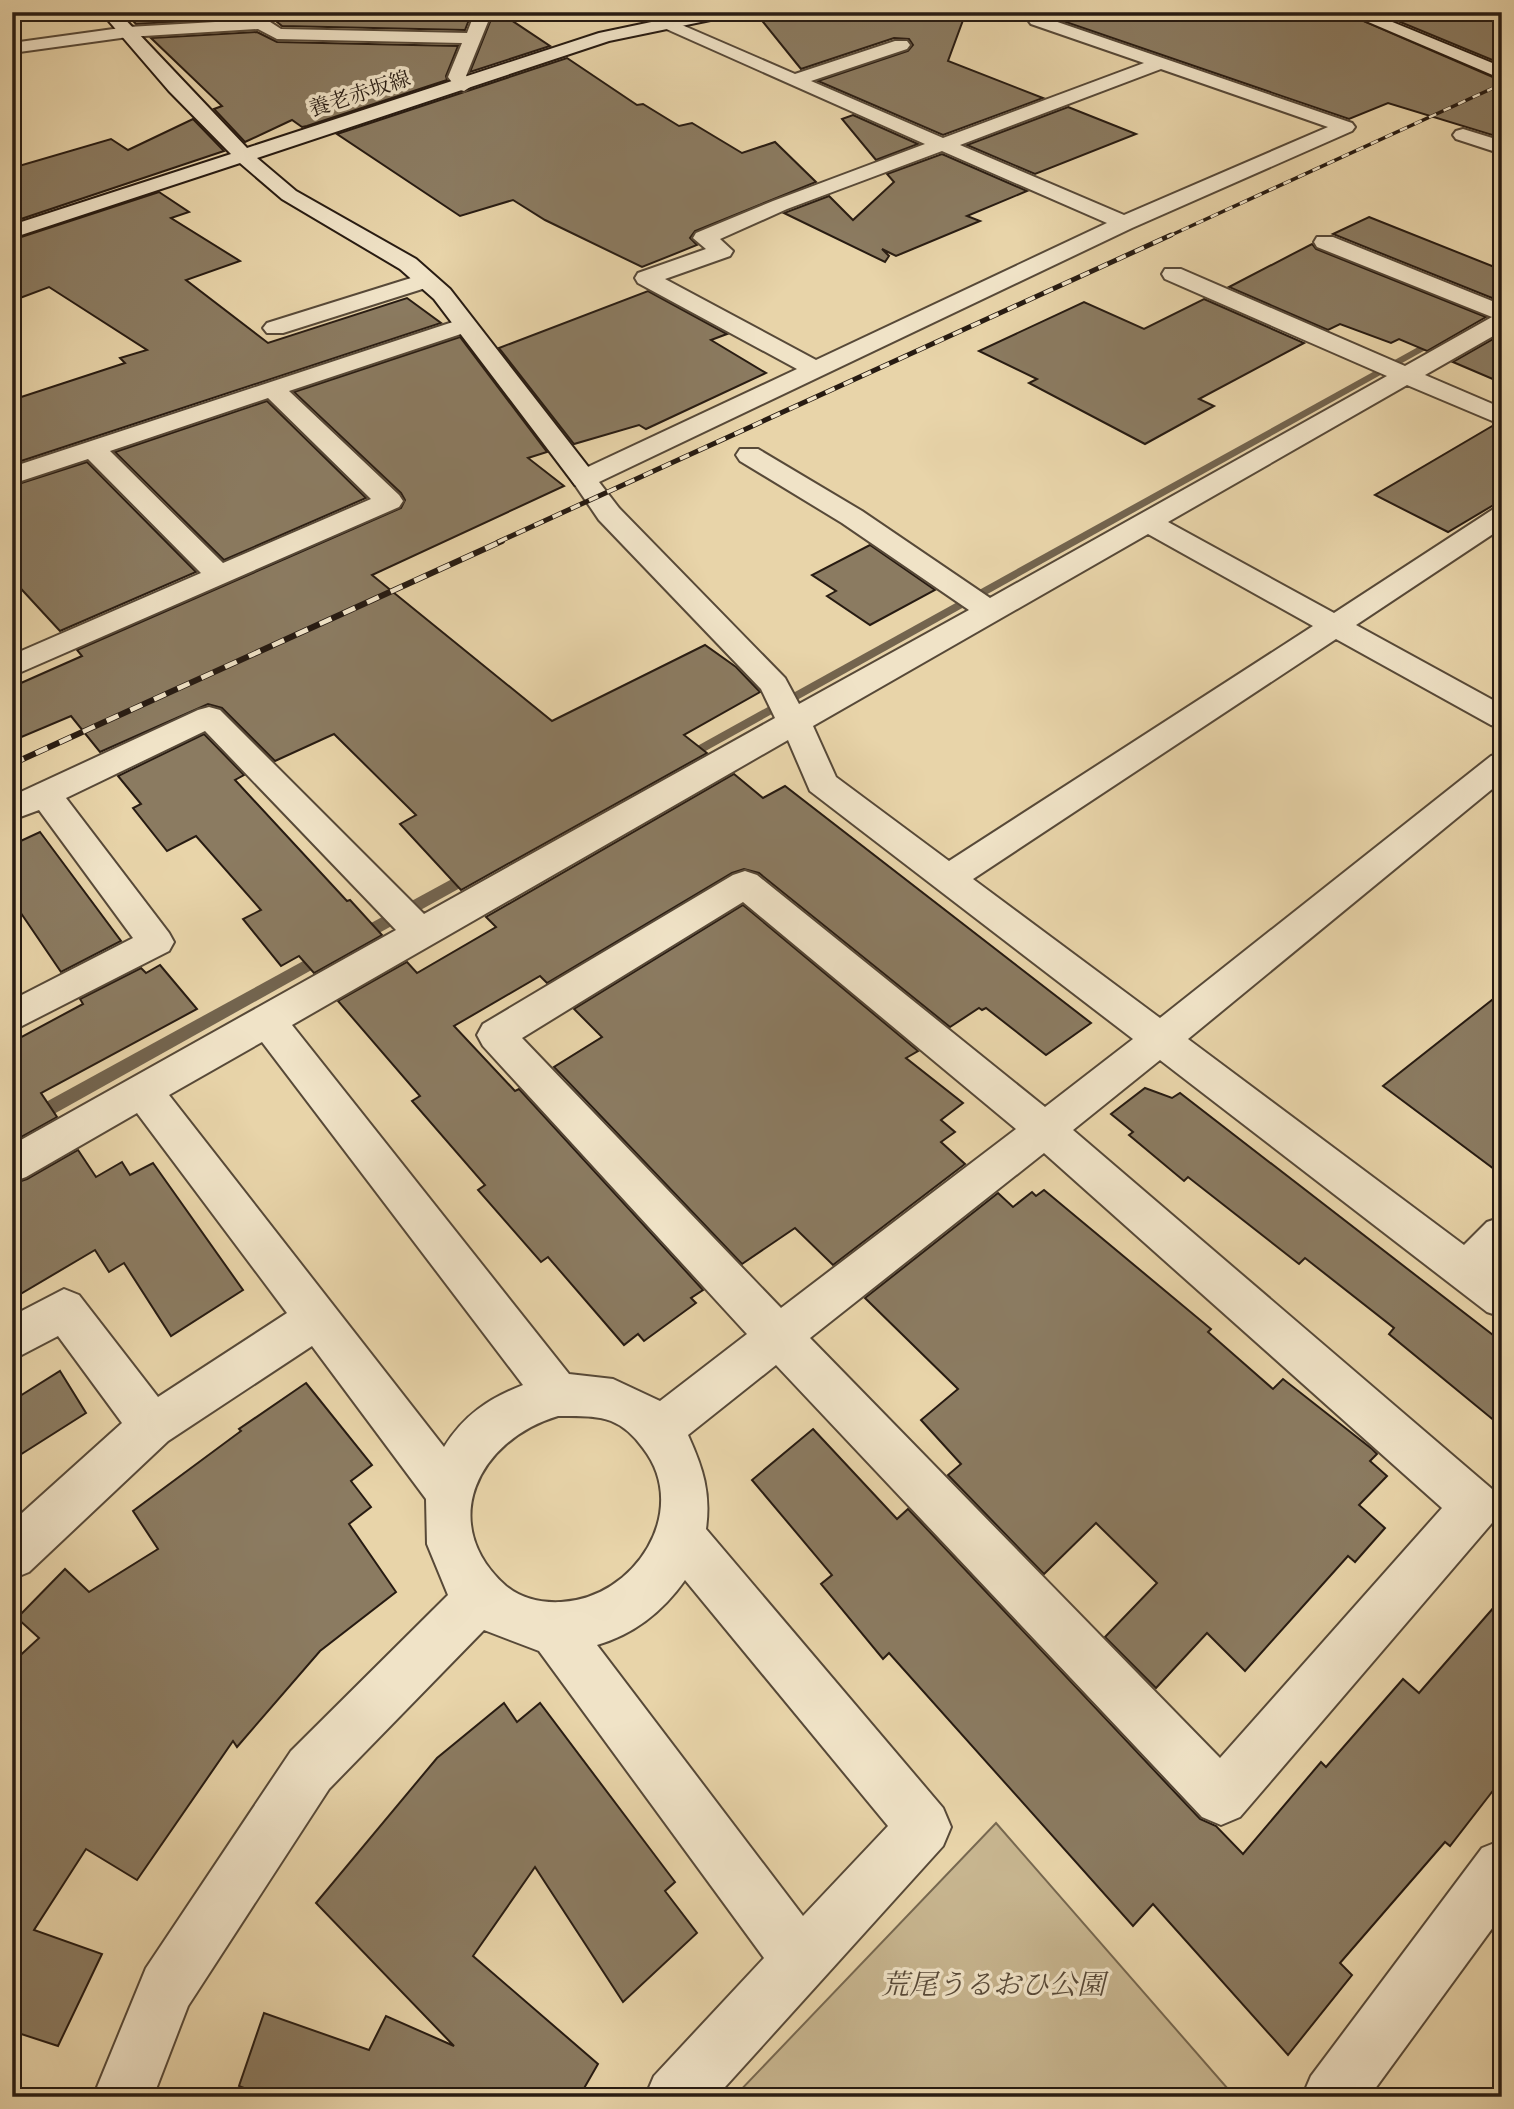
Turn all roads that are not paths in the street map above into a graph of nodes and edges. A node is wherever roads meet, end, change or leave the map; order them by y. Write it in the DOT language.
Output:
graph roads {
  1 [pos="109,12"];
  2 [pos="484,12"];
  3 [pos="726,12"];
  4 [pos="1353,12"];
  5 [pos="257,18"];
  6 [pos="1037,19"];
  7 [pos="662,23"];
  8 [pos="128,32"];
  9 [pos="471,38"];
  10 [pos="901,45"];
  11 [pos="12,48"];
  12 [pos="1161,63"];
  13 [pos="1502,74"];
  14 [pos="794,80"];
  15 [pos="464,85"];
  16 [pos="1463,135"];
  17 [pos="942,145"];
  18 [pos="1502,148"];
  19 [pos="243,156"];
  20 [pos="1124,223"];
  21 [pos="12,232"];
  22 [pos="1325,242"];
  23 [pos="1173,274"];
  24 [pos="427,280"];
  25 [pos="1502,313"];
  26 [pos="1502,321"];
  27 [pos="465,325"];
  28 [pos="275,328"];
  29 [pos="815,369"];
  30 [pos="1403,374"];
  31 [pos="272,388"];
  32 [pos="1502,417"];
  33 [pos="93,449"];
  34 [pos="749,455"];
  35 [pos="12,475"];
  36 [pos="584,479"];
  37 [pos="1502,516"];
  38 [pos="1147,522"];
  39 [pos="220,576"];
  40 [pos="988,610"];
  41 [pos="1335,626"];
  42 [pos="12,667"];
  43 [pos="1502,718"];
  44 [pos="793,720"];
  45 [pos="1502,764"];
  46 [pos="45,794"];
  47 [pos="12,809"];
  48 [pos="949,878"];
  49 [pos="418,931"];
  50 [pos="12,1017"];
  51 [pos="267,1021"];
  52 [pos="1162,1038"];
  53 [pos="143,1091"];
  54 [pos="1045,1130"];
  55 [pos="12,1165"];
  56 [pos="1502,1235"];
  57 [pos="1467,1271"];
  58 [pos="1502,1298"];
  59 [pos="316,1319"];
  60 [pos="778,1336"];
  61 [pos="12,1340"];
  62 [pos="558,1395"];
  63 [pos="152,1426"];
  64 [pos="658,1430"];
  65 [pos="450,1492"];
  66 [pos="681,1537"];
  67 [pos="12,1555"];
  68 [pos="480,1599"];
  69 [pos="554,1629"];
  70 [pos="1502,1868"];
  71 [pos="801,1960"];
  72 [pos="123,2097"];
  73 [pos="674,2097"];
  74 [pos="1332,2097"];
  1 -- 8 [label="street"];
  2 -- 9 [label="street"];
  3 -- 7 [label="street, 養老赤坂線"];
  4 -- 13 [label="street"];
  5 -- 8 [label="street"];
  5 -- 9 [label="street"];
  6 -- 12 [label="street"];
  7 -- 14 [label="street"];
  7 -- 15 [label="street, 養老赤坂線"];
  8 -- 11 [label="street"];
  8 -- 19 [label="street"];
  9 -- 15 [label="street"];
  10 -- 14 [label="street"];
  12 -- 17 [label="street"];
  12 -- 20 [label="street"];
  14 -- 17 [label="street"];
  15 -- 19 [label="street, 養老赤坂線"];
  16 -- 18 [label="street"];
  17 -- 20 [label="street"];
  17 -- 29 [label="street"];
  19 -- 21 [label="street, 養老赤坂線"];
  19 -- 24 [label="street"];
  20 -- 29 [label="street"];
  22 -- 25 [label="street"];
  23 -- 30 [label="street"];
  24 -- 27 [label="street"];
  24 -- 28 [label="street"];
  26 -- 30 [label="street"];
  27 -- 31 [label="street"];
  27 -- 36 [label="street"];
  29 -- 36 [label="street"];
  30 -- 32 [label="street"];
  30 -- 38 [label="street"];
  31 -- 33 [label="street"];
  31 -- 39 [label="street"];
  33 -- 35 [label="street"];
  33 -- 39 [label="street"];
  34 -- 40 [label="street"];
  36 -- 44 [label="street"];
  37 -- 41 [label="street"];
  38 -- 40 [label="street"];
  38 -- 41 [label="street"];
  39 -- 42 [label="street"];
  40 -- 44 [label="street"];
  41 -- 43 [label="street"];
  41 -- 48 [label="street"];
  44 -- 48 [label="street"];
  44 -- 49 [label="street"];
  45 -- 52 [label="street"];
  46 -- 47 [label="street"];
  46 -- 49 [label="street"];
  46 -- 50 [label="street"];
  48 -- 52 [label="street"];
  49 -- 51 [label="street"];
  51 -- 53 [label="street"];
  51 -- 62 [label="street"];
  52 -- 54 [label="street"];
  52 -- 57 [label="street"];
  53 -- 55 [label="street"];
  53 -- 59 [label="street"];
  54 -- 60 [label="street"];
  54 -- 60 [label="street"];
  54 -- 60 [label="street"];
  56 -- 57 [label="street"];
  57 -- 58 [label="street"];
  59 -- 63 [label="street"];
  59 -- 65 [label="street"];
  60 -- 64 [label="street"];
  61 -- 63 [label="street"];
  62 -- 64 [label="street"];
  62 -- 65 [label="street"];
  63 -- 67 [label="street"];
  64 -- 66 [label="street"];
  65 -- 68 [label="street"];
  66 -- 69 [label="street"];
  66 -- 71 [label="street"];
  68 -- 69 [label="street"];
  68 -- 72 [label="street"];
  69 -- 71 [label="street"];
  70 -- 74 [label="street"];
  71 -- 73 [label="street"];
}
